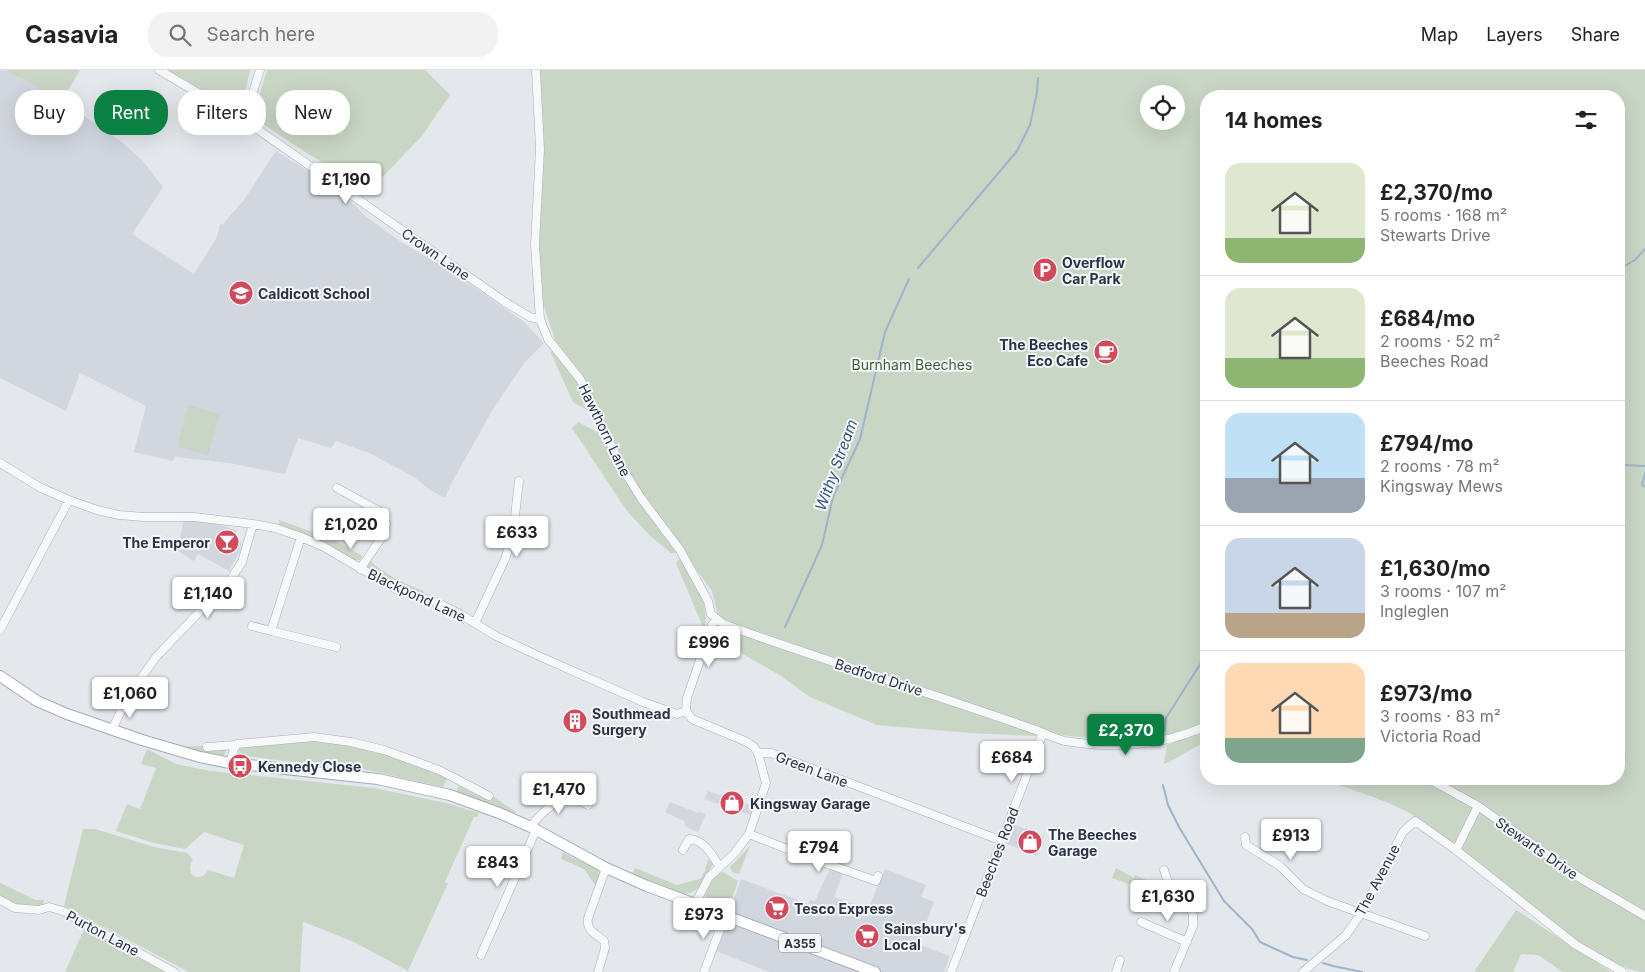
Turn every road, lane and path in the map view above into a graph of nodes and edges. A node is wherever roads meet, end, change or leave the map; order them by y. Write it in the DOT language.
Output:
graph roads {
  1 [pos="158,70"];
  2 [pos="260,70"];
  3 [pos="536,70"];
  4 [pos="192,90"];
  5 [pos="254,90"];
  6 [pos="266,135"];
  7 [pos="540,318"];
  8 [pos="0,462"];
  9 [pos="518,481"];
  10 [pos="337,488"];
  11 [pos="69,500"];
  12 [pos="254,524"];
  13 [pos="301,537"];
  14 [pos="360,569"];
  15 [pos="716,619"];
  16 [pos="475,623"];
  17 [pos="252,626"];
  18 [pos="0,630"];
  19 [pos="271,631"];
  20 [pos="336,647"];
  21 [pos="0,676"];
  22 [pos="686,711"];
  23 [pos="1200,729"];
  24 [pos="112,730"];
  25 [pos="1043,733"];
  26 [pos="235,745"];
  27 [pos="207,747"];
  28 [pos="758,753"];
  29 [pos="230,763"];
  30 [pos="456,779"];
  31 [pos="1440,785"];
  32 [pos="450,795"];
  33 [pos="489,796"];
  34 [pos="588,805"];
  35 [pos="1478,806"];
  36 [pos="533,829"];
  37 [pos="749,834"];
  38 [pos="1245,837"];
  39 [pos="1002,841"];
  40 [pos="683,850"];
  41 [pos="1456,850"];
  42 [pos="720,866"];
  43 [pos="606,868"];
  44 [pos="1164,870"];
  45 [pos="876,882"];
  46 [pos="0,900"];
  47 [pos="695,904"];
  48 [pos="1362,912"];
  49 [pos="724,916"];
  50 [pos="1645,916"];
  51 [pos="1141,922"];
  52 [pos="1425,936"];
  53 [pos="1187,942"];
  54 [pos="481,955"];
  55 [pos="1120,960"];
  56 [pos="1618,971"];
  57 [pos="174,972"];
  58 [pos="598,972"];
  59 [pos="704,972"];
  60 [pos="875,972"];
  61 [pos="951,972"];
  62 [pos="1116,972"];
  63 [pos="1174,972"];
  64 [pos="1303,972"];
  1 -- 4 [label="street, Crown Lane"];
  2 -- 5 [label="street"];
  3 -- 7 [label="street, Hawthorn Lane"];
  6 -- 7 [label="street, Crown Lane"];
  7 -- 15 [label="street, Hawthorn Lane"];
  8 -- 11 [label="street, Blackpond Lane"];
  9 -- 16 [label="street"];
  10 -- 14 [label="street"];
  11 -- 12 [label="street, Blackpond Lane"];
  11 -- 18 [label="street"];
  12 -- 13 [label="street, Blackpond Lane"];
  12 -- 24 [label="street"];
  13 -- 14 [label="street, Blackpond Lane"];
  13 -- 19 [label="street"];
  14 -- 16 [label="street, Blackpond Lane"];
  15 -- 22 [label="street"];
  15 -- 25 [label="street, Bedford Drive"];
  16 -- 22 [label="street, Blackpond Lane"];
  17 -- 19 [label="street"];
  19 -- 20 [label="street"];
  21 -- 24 [label="main road, A355"];
  22 -- 28 [label="street, Green Lane"];
  23 -- 25 [label="street"];
  24 -- 29 [label="main road, A355"];
  25 -- 39 [label="street, Beeches Road"];
  26 -- 27 [label="street"];
  26 -- 29 [label="street"];
  26 -- 30 [label="street"];
  28 -- 37 [label="street"];
  28 -- 39 [label="street, Green Lane"];
  29 -- 32 [label="main road, A355"];
  30 -- 32 [label="street"];
  30 -- 33 [label="street"];
  31 -- 35 [label="street, Stewarts Drive"];
  32 -- 36 [label="main road, A355"];
  34 -- 36 [label="street"];
  35 -- 41 [label="street"];
  35 -- 50 [label="street, Stewarts Drive"];
  36 -- 43 [label="main road, A355"];
  36 -- 54 [label="street"];
  37 -- 42 [label="street"];
  37 -- 45 [label="street"];
  38 -- 48 [label="street"];
  39 -- 61 [label="street, Beeches Road"];
  40 -- 42 [label="street"];
  41 -- 48 [label="street, The Avenue"];
  41 -- 56 [label="street, The Avenue"];
  42 -- 47 [label="street"];
  43 -- 47 [label="main road, A355"];
  43 -- 58 [label="street"];
  44 -- 53 [label="street"];
  46 -- 57 [label="street, Purton Lane"];
  47 -- 49 [label="main road, A355"];
  48 -- 52 [label="street"];
  48 -- 64 [label="street, The Avenue"];
  49 -- 59 [label="street"];
  49 -- 60 [label="main road, A355"];
  51 -- 53 [label="street"];
  53 -- 63 [label="street"];
  55 -- 62 [label="street"];
}
